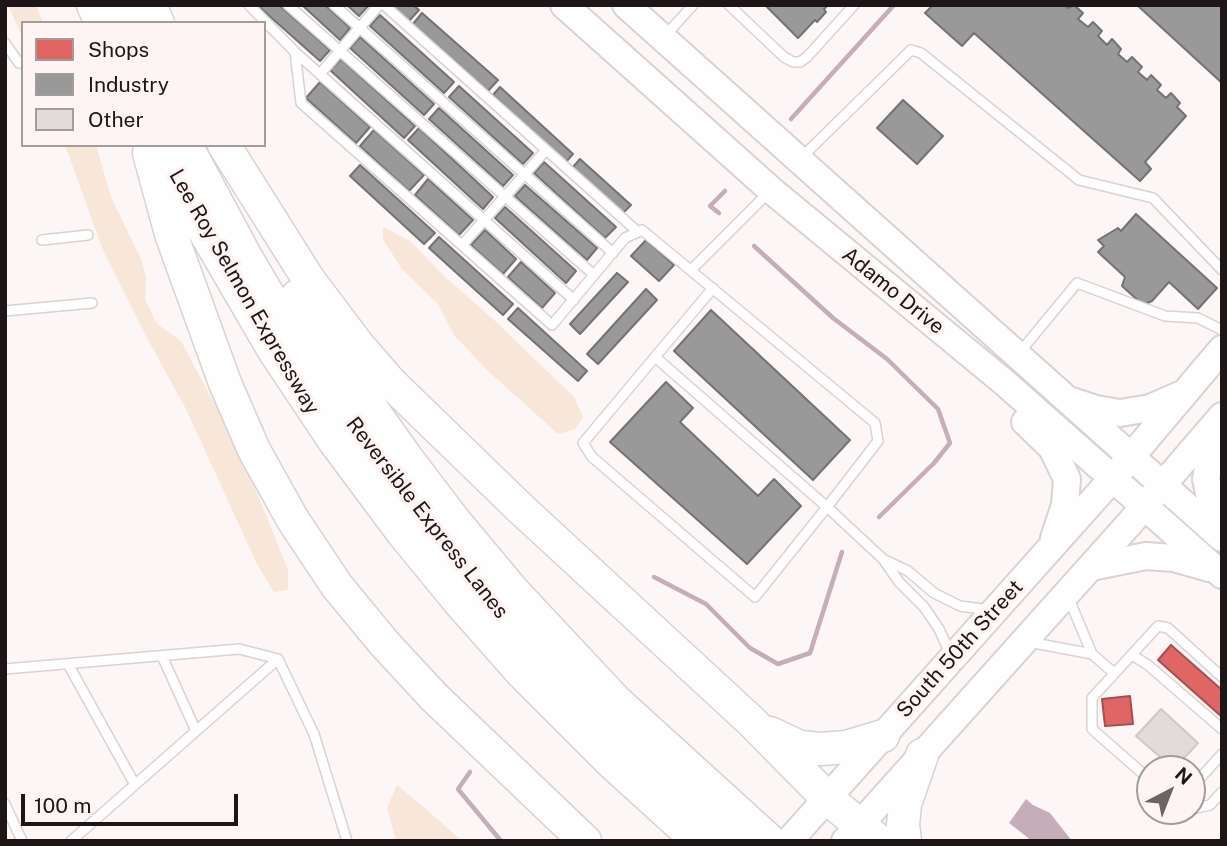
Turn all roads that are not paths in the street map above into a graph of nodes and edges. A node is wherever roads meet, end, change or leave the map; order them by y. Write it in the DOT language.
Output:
graph roads {
  1 [pos="93,5"];
  2 [pos="122,5"];
  3 [pos="150,5"];
  4 [pos="250,5"];
  5 [pos="288,5"];
  6 [pos="334,5"];
  7 [pos="381,5"];
  8 [pos="565,5"];
  9 [pos="626,5"];
  10 [pos="693,5"];
  11 [pos="729,5"];
  12 [pos="854,5"];
  13 [pos="100,21"];
  14 [pos="129,21"];
  15 [pos="157,21"];
  16 [pos="265,21"];
  17 [pos="266,22"];
  18 [pos="359,28"];
  19 [pos="663,38"];
  20 [pos="5,43"];
  21 [pos="340,51"];
  22 [pos="295,52"];
  23 [pos="19,62"];
  24 [pos="320,74"];
  25 [pos="148,147"];
  26 [pos="161,147"];
  27 [pos="187,147"];
  28 [pos="215,147"];
  29 [pos="225,147"];
  30 [pos="546,150"];
  31 [pos="799,160"];
  32 [pos="524,174"];
  33 [pos="771,190"];
  34 [pos="505,196"];
  35 [pos="484,220"];
  36 [pos="638,232"];
  37 [pos="88,235"];
  38 [pos="42,240"];
  39 [pos="462,245"];
  40 [pos="839,248"];
  41 [pos="613,253"];
  42 [pos="691,270"];
  43 [pos="1222,270"];
  44 [pos="594,275"];
  45 [pos="713,288"];
  46 [pos="574,300"];
  47 [pos="92,303"];
  48 [pos="5,311"];
  49 [pos="1222,330"];
  50 [pos="1222,349"];
  51 [pos="1017,355"];
  52 [pos="655,358"];
  53 [pos="1185,393"];
  54 [pos="1065,398"];
  55 [pos="1222,416"];
  56 [pos="1222,429"];
  57 [pos="1131,457"];
  58 [pos="1113,478"];
  59 [pos="1163,486"];
  60 [pos="1145,506"];
  61 [pos="827,507"];
  62 [pos="1222,521"];
  63 [pos="1222,538"];
  64 [pos="1051,547"];
  65 [pos="883,559"];
  66 [pos="1091,567"];
  67 [pos="1219,573"];
  68 [pos="1067,594"];
  69 [pos="995,611"];
  70 [pos="1025,641"];
  71 [pos="1092,654"];
  72 [pos="1132,655"];
  73 [pos="162,656"];
  74 [pos="278,659"];
  75 [pos="952,659"];
  76 [pos="68,663"];
  77 [pos="5,669"];
  78 [pos="1114,673"];
  79 [pos="1222,677"];
  80 [pos="751,721"];
  81 [pos="1222,729"];
  82 [pos="196,731"];
  83 [pos="883,736"];
  84 [pos="1222,754"];
  85 [pos="922,755"];
  86 [pos="1136,768"];
  87 [pos="1206,772"];
  88 [pos="134,783"];
  89 [pos="1222,792"];
  90 [pos="827,798"];
  91 [pos="5,804"];
  92 [pos="1206,806"];
  93 [pos="737,828"];
  94 [pos="861,835"];
  95 [pos="22,841"];
  96 [pos="71,841"];
  97 [pos="348,841"];
  98 [pos="585,841"];
  99 [pos="698,841"];
  100 [pos="770,841"];
  101 [pos="789,841"];
  102 [pos="905,841"];
  1 -- 13 [label="highway"];
  2 -- 14 [label="highway"];
  3 -- 15 [label="highway"];
  4 -- 16 [label="lane"];
  5 -- 21 [label="lane"];
  6 -- 18 [label="lane"];
  7 -- 18 [label="lane"];
  7 -- 30 [label="lane"];
  8 -- 33 [label="main road, Adamo Drive"];
  9 -- 19 [label="main road, Adamo Drive"];
  10 -- 19 [label="lane"];
  11 -- 12 [label="lane"];
  17 -- 22 [label="lane"];
  18 -- 21 [label="lane"];
  18 -- 32 [label="lane"];
  19 -- 31 [label="main road, Adamo Drive"];
  20 -- 23 [label="lane"];
  21 -- 24 [label="lane"];
  21 -- 34 [label="lane"];
  22 -- 24 [label="lane"];
  22 -- 39 [label="lane"];
  24 -- 35 [label="lane"];
  25 -- 98 [label="highway"];
  26 -- 99 [label="highway, Lee Roy Selmon Expressway"];
  27 -- 93 [label="highway, Reversible Express Lanes"];
  28 -- 93 [label="highway, Lee Roy Selmon Expressway"];
  29 -- 80 [label="highway"];
  30 -- 32 [label="lane"];
  30 -- 36 [label="lane"];
  31 -- 33 [label="main road"];
  31 -- 43 [label="lane"];
  31 -- 51 [label="main road, Adamo Drive"];
  32 -- 34 [label="lane"];
  32 -- 41 [label="lane"];
  33 -- 40 [label="main road, Adamo Drive"];
  33 -- 42 [label="lane"];
  34 -- 35 [label="lane"];
  34 -- 44 [label="lane"];
  35 -- 39 [label="lane"];
  35 -- 46 [label="lane"];
  36 -- 41 [label="lane"];
  36 -- 42 [label="lane"];
  37 -- 38 [label="lane"];
  39 -- 46 [label="lane"];
  40 -- 58 [label="main road, Adamo Drive"];
  40 -- 64 [label="main road"];
  41 -- 44 [label="lane"];
  42 -- 45 [label="lane"];
  44 -- 46 [label="lane"];
  45 -- 52 [label="lane"];
  45 -- 61 [label="lane"];
  47 -- 48 [label="lane"];
  49 -- 51 [label="lane"];
  50 -- 53 [label="main road, South 50th Street"];
  51 -- 54 [label="main road, Adamo Drive"];
  52 -- 61 [label="lane"];
  52 -- 61 [label="lane"];
  53 -- 54 [label="main road"];
  53 -- 57 [label="main road, South 50th Street"];
  54 -- 57 [label="main road, Adamo Drive"];
  55 -- 59 [label="main road, South 50th Street"];
  56 -- 62 [label="main road"];
  57 -- 58 [label="main road, South 50th Street"];
  57 -- 59 [label="main road, Adamo Drive"];
  58 -- 60 [label="main road, Adamo Drive"];
  58 -- 64 [label="main road, South 50th Street"];
  59 -- 60 [label="main road, South 50th Street"];
  59 -- 63 [label="main road, Adamo Drive"];
  60 -- 66 [label="main road, South 50th Street"];
  60 -- 67 [label="main road, Adamo Drive"];
  61 -- 65 [label="lane"];
  64 -- 69 [label="main road, South 50th Street"];
  65 -- 69 [label="lane"];
  65 -- 75 [label="lane"];
  66 -- 67 [label="main road"];
  66 -- 68 [label="main road, South 50th Street"];
  68 -- 70 [label="main road, South 50th Street"];
  68 -- 71 [label="lane"];
  69 -- 75 [label="main road, South 50th Street"];
  70 -- 71 [label="lane"];
  70 -- 85 [label="main road, South 50th Street"];
  71 -- 78 [label="lane"];
  72 -- 78 [label="lane"];
  72 -- 79 [label="lane"];
  72 -- 81 [label="lane"];
  73 -- 74 [label="lane"];
  73 -- 76 [label="lane"];
  73 -- 82 [label="lane"];
  74 -- 82 [label="lane"];
  74 -- 97 [label="lane"];
  75 -- 83 [label="main road, South 50th Street"];
  76 -- 77 [label="lane"];
  76 -- 88 [label="lane"];
  78 -- 86 [label="lane"];
  80 -- 83 [label="highway"];
  80 -- 90 [label="highway"];
  82 -- 88 [label="lane"];
  83 -- 90 [label="main road, South 50th Street"];
  84 -- 87 [label="lane"];
  85 -- 94 [label="main road, South 50th Street"];
  85 -- 102 [label="highway"];
  88 -- 96 [label="lane"];
  89 -- 92 [label="lane"];
  90 -- 94 [label="highway"];
  90 -- 101 [label="main road, South 50th Street"];
  91 -- 95 [label="lane"];
  93 -- 100 [label="highway, Lee Roy Selmon Expressway"];
}
